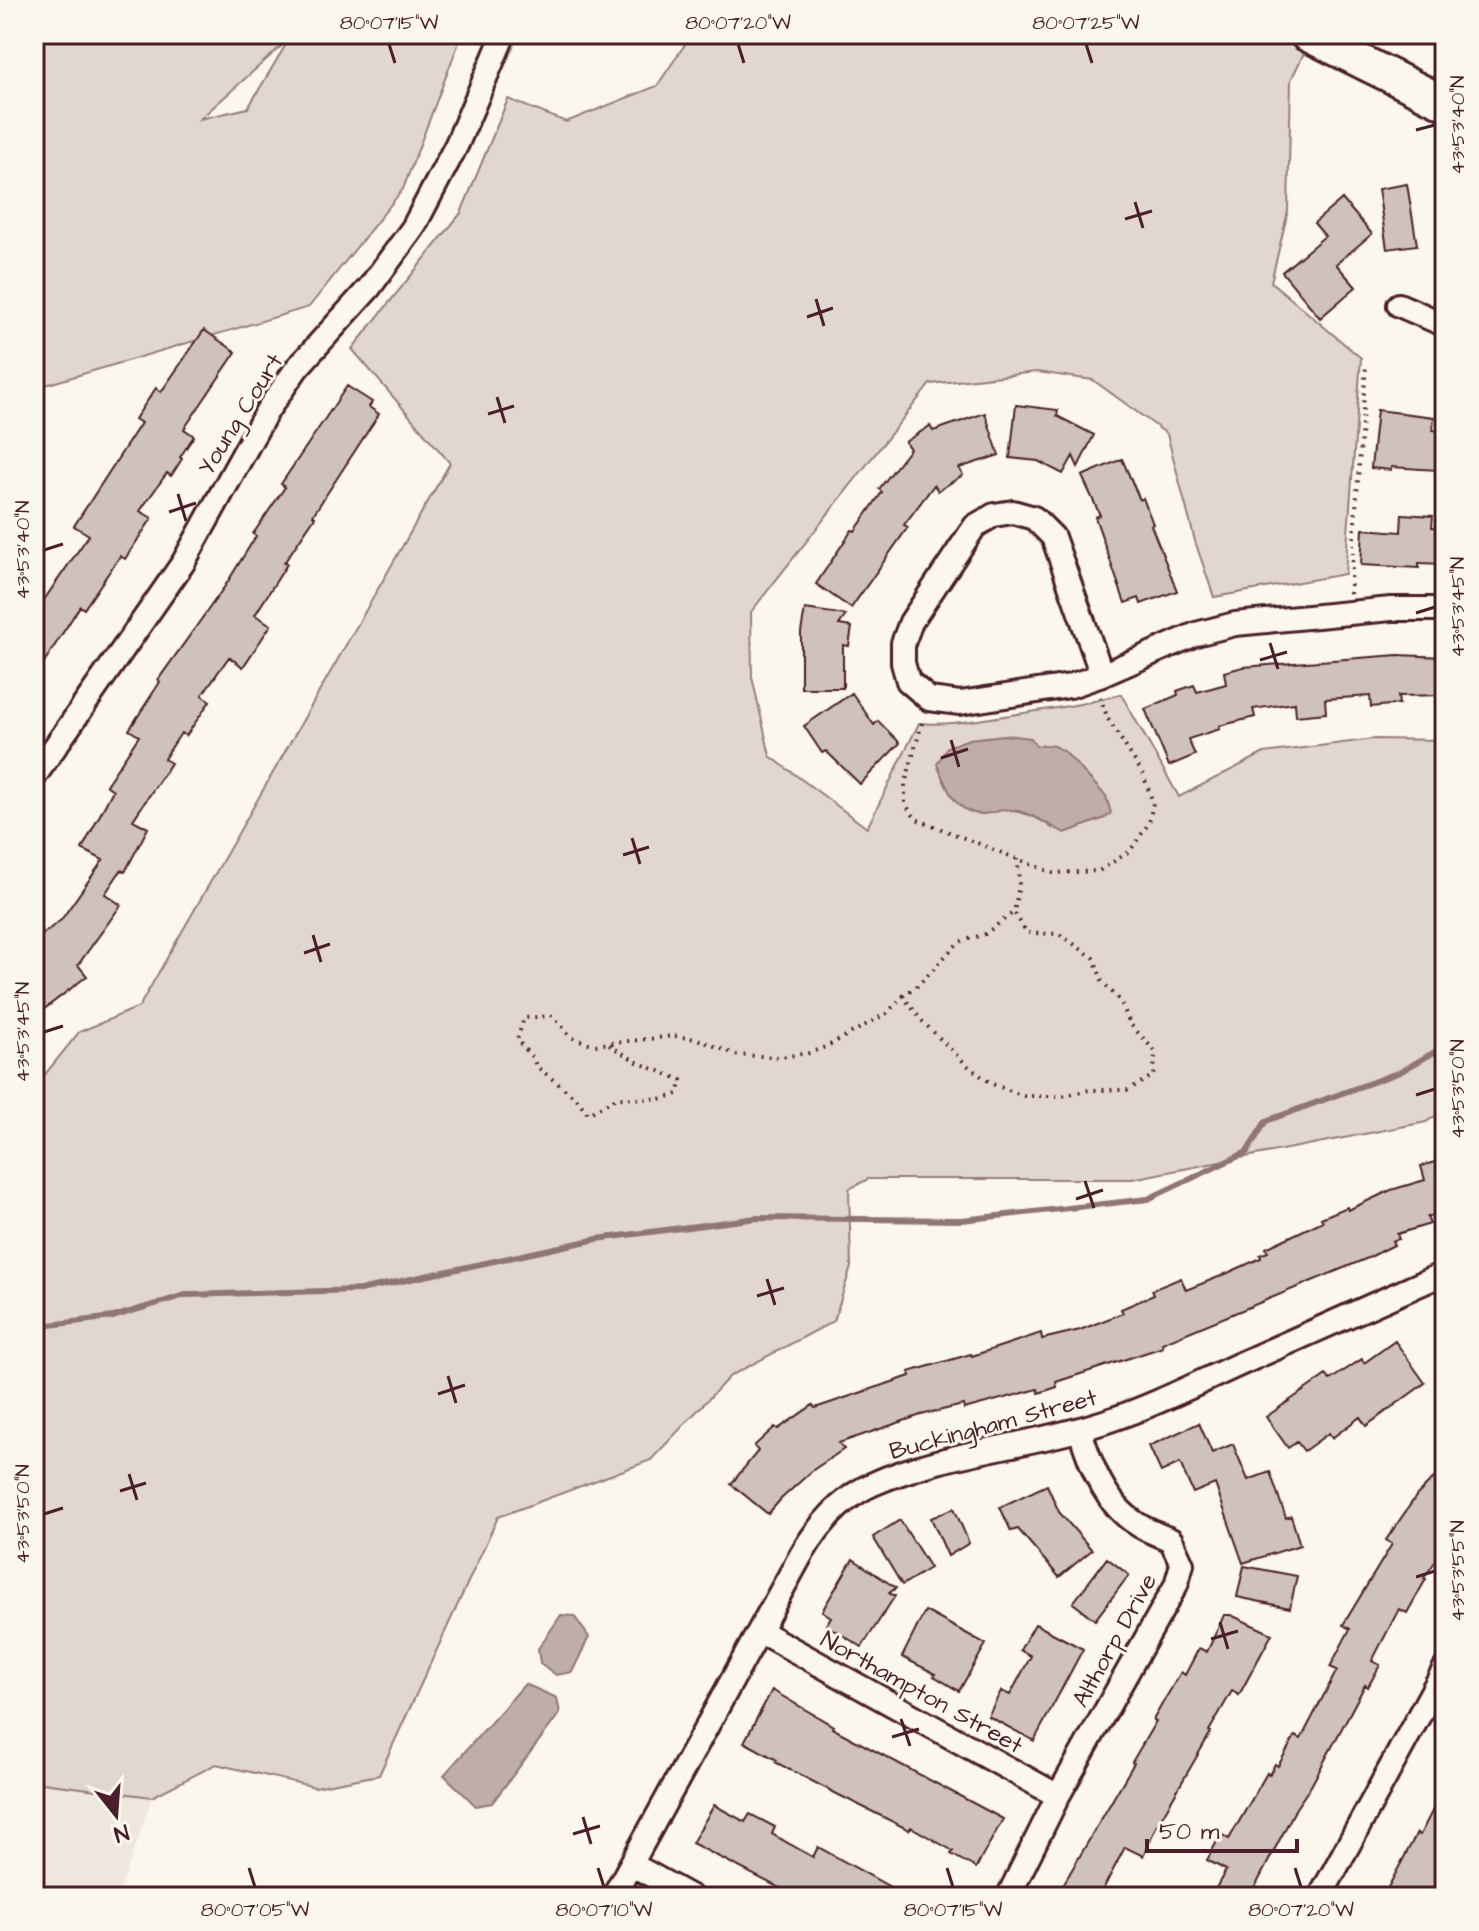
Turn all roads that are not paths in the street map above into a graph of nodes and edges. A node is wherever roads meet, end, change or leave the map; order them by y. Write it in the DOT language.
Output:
graph roads {
  1 [pos="504,34"];
  2 [pos="1306,34"];
  3 [pos="1445,103"];
  4 [pos="1399,305"];
  5 [pos="1445,325"];
  6 [pos="1445,609"];
  7 [pos="1101,686"];
  8 [pos="34,777"];
  9 [pos="1445,1273"];
  10 [pos="1080,1430"];
  11 [pos="761,1632"];
  12 [pos="1445,1668"];
  13 [pos="1058,1796"];
  14 [pos="631,1864"];
  15 [pos="613,1897"];
  16 [pos="691,1897"];
  17 [pos="1008,1897"];
  18 [pos="1320,1897"];
  1 -- 8 [label="street, Young Court"];
  2 -- 3 [label="main road"];
  4 -- 5 [label="street"];
  6 -- 7 [label="street"];
  7 -- 7 [label="street"];
  9 -- 10 [label="street, Buckingham Street"];
  10 -- 11 [label="street, Buckingham Street"];
  10 -- 13 [label="street, Althorp Drive"];
  11 -- 13 [label="street, Northampton Street"];
  11 -- 14 [label="street, Buckingham Street"];
  12 -- 18 [label="street"];
  13 -- 17 [label="street, Althorp Drive"];
  14 -- 15 [label="street, Buckingham Street"];
  14 -- 16 [label="street"];
}
